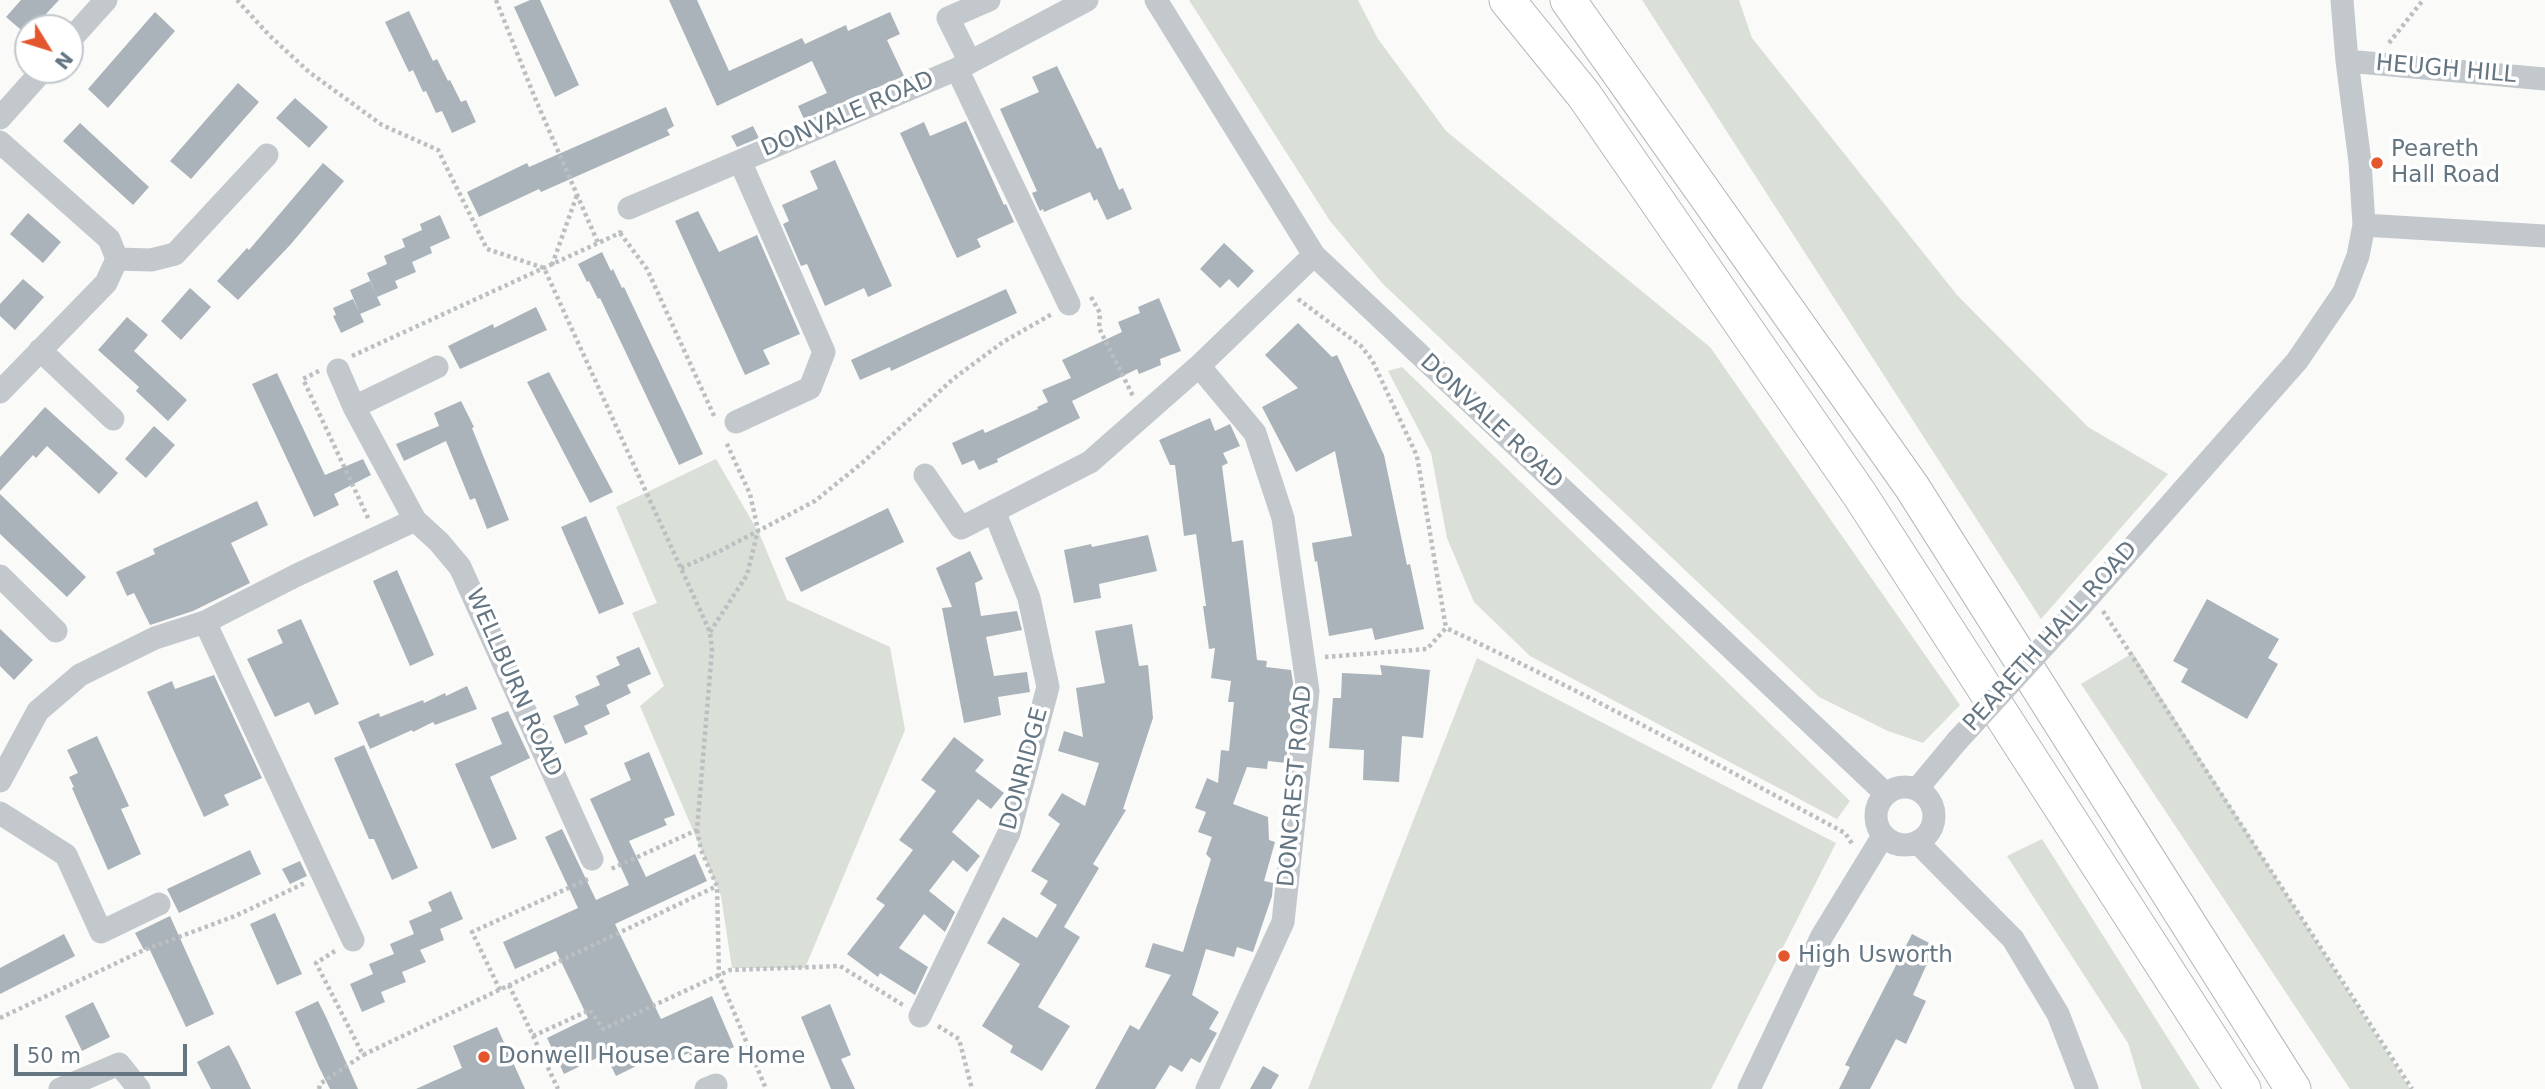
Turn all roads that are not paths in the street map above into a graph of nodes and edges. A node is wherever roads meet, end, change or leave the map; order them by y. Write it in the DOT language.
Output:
graph roads {
  1 [pos="106,0"];
  2 [pos="989,0"];
  3 [pos="1087,0"];
  4 [pos="1156,0"];
  5 [pos="1507,0"];
  6 [pos="1568,0"];
  7 [pos="2342,0"];
  8 [pos="84,24"];
  9 [pos="2347,61"];
  10 [pos="963,65"];
  11 [pos="2545,79"];
  12 [pos="30,84"];
  13 [pos="0,118"];
  14 [pos="0,142"];
  15 [pos="267,155"];
  16 [pos="740,161"];
  17 [pos="629,208"];
  18 [pos="2364,225"];
  19 [pos="2545,236"];
  20 [pos="1314,255"];
  21 [pos="117,259"];
  22 [pos="1069,304"];
  23 [pos="40,350"];
  24 [pos="1199,366"];
  25 [pos="438,367"];
  26 [pos="338,370"];
  27 [pos="0,392"];
  28 [pos="354,407"];
  29 [pos="113,419"];
  30 [pos="724,424"];
  31 [pos="925,475"];
  32 [pos="994,511"];
  33 [pos="415,520"];
  34 [pos="0,576"];
  35 [pos="205,622"];
  36 [pos="56,631"];
  37 [pos="0,781"];
  38 [pos="1917,789"];
  39 [pos="1886,794"];
  40 [pos="0,813"];
  41 [pos="1883,836"];
  42 [pos="1918,842"];
  43 [pos="592,859"];
  44 [pos="159,904"];
  45 [pos="354,940"];
  46 [pos="920,1016"];
  47 [pos="60,1089"];
  48 [pos="139,1089"];
  49 [pos="1207,1089"];
  50 [pos="1749,1089"];
  51 [pos="2087,1089"];
  52 [pos="2243,1089"];
  53 [pos="2293,1089"];
  1 -- 8 [label="street"];
  2 -- 10 [label="street"];
  3 -- 10 [label="street, DONVALE ROAD"];
  4 -- 20 [label="street, DONVALE ROAD"];
  5 -- 52 [label="highway"];
  6 -- 53 [label="highway"];
  7 -- 9 [label="street, PEARETH HALL ROAD"];
  9 -- 11 [label="street, HEUGH HILL"];
  9 -- 18 [label="street, PEARETH HALL ROAD"];
  10 -- 16 [label="street, DONVALE ROAD"];
  10 -- 22 [label="street, DONVALE ROAD"];
  12 -- 13 [label="street"];
  14 -- 21 [label="street"];
  15 -- 21 [label="street"];
  16 -- 17 [label="street, DONVALE ROAD"];
  16 -- 30 [label="street, DONVALE ROAD"];
  18 -- 19 [label="street"];
  18 -- 38 [label="street, PEARETH HALL ROAD, bridge"];
  20 -- 24 [label="street"];
  20 -- 39 [label="street, DONVALE ROAD"];
  21 -- 23 [label="street"];
  23 -- 27 [label="street"];
  23 -- 29 [label="street"];
  24 -- 32 [label="street"];
  24 -- 49 [label="street, DONCREST ROAD"];
  25 -- 28 [label="street"];
  26 -- 28 [label="street, WELLBURN ROAD"];
  28 -- 33 [label="street, WELLBURN ROAD"];
  31 -- 32 [label="street"];
  32 -- 46 [label="street, DONRIDGE"];
  33 -- 35 [label="street"];
  33 -- 43 [label="street, WELLBURN ROAD"];
  34 -- 36 [label="street"];
  35 -- 37 [label="street"];
  35 -- 45 [label="street"];
  38 -- 39 [label="street"];
  38 -- 42 [label="street"];
  39 -- 41 [label="street"];
  40 -- 44 [label="street"];
  41 -- 42 [label="street"];
  41 -- 50 [label="street"];
  42 -- 51 [label="street"];
  47 -- 48 [label="street"];
}
